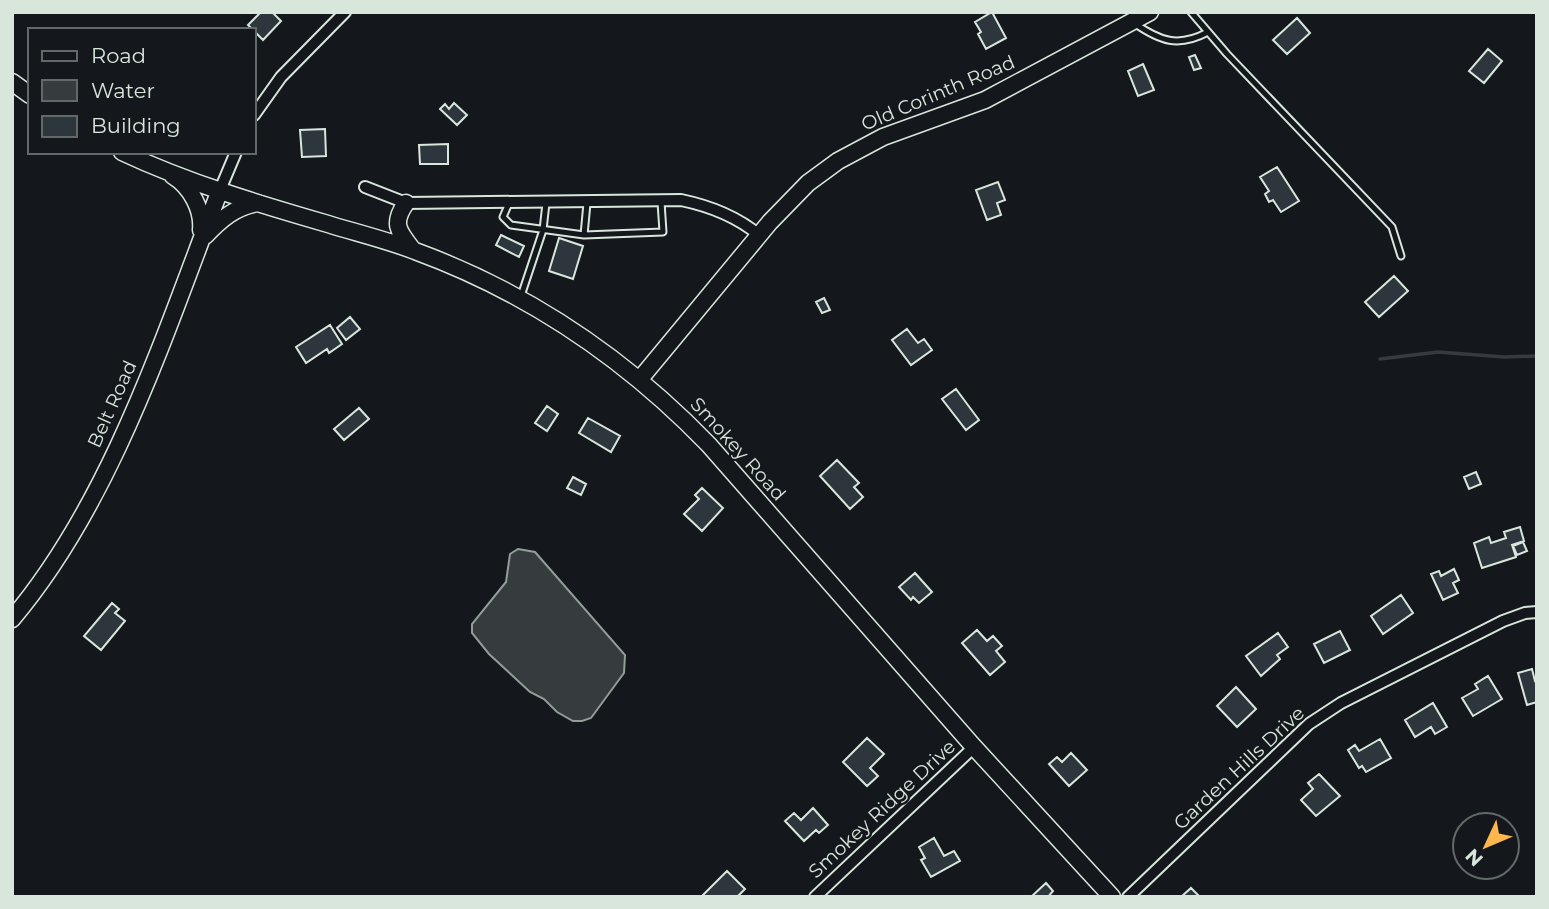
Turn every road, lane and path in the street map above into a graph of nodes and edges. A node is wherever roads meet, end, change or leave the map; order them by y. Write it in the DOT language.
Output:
graph roads {
  1 [pos="345,12"];
  2 [pos="1150,12"];
  3 [pos="1192,12"];
  4 [pos="1133,22"];
  5 [pos="1208,32"];
  6 [pos="12,82"];
  7 [pos="28,94"];
  8 [pos="256,112"];
  9 [pos="127,154"];
  10 [pos="235,154"];
  11 [pos="165,170"];
  12 [pos="365,187"];
  13 [pos="220,190"];
  14 [pos="258,202"];
  15 [pos="661,202"];
  16 [pos="406,203"];
  17 [pos="546,203"];
  18 [pos="587,203"];
  19 [pos="509,204"];
  20 [pos="543,230"];
  21 [pos="583,235"];
  22 [pos="759,235"];
  23 [pos="199,244"];
  24 [pos="413,250"];
  25 [pos="1401,256"];
  26 [pos="520,299"];
  27 [pos="640,379"];
  28 [pos="1537,612"];
  29 [pos="12,620"];
  30 [pos="974,747"];
  31 [pos="815,897"];
  32 [pos="1111,897"];
  33 [pos="1128,897"];
  1 -- 8 [label="street"];
  2 -- 4 [label="street, Old Corinth Road"];
  3 -- 5 [label="lane"];
  4 -- 5 [label="lane"];
  4 -- 22 [label="street, Old Corinth Road"];
  5 -- 25 [label="lane"];
  6 -- 7 [label="street"];
  9 -- 11 [label="street, Smokey Road"];
  10 -- 13 [label="street"];
  11 -- 13 [label="street, Smokey Road"];
  11 -- 23 [label="street"];
  12 -- 16 [label="street"];
  13 -- 14 [label="street, Smokey Road"];
  13 -- 23 [label="street, Belt Road"];
  14 -- 23 [label="street"];
  14 -- 24 [label="street, Smokey Road"];
  15 -- 18 [label="street"];
  15 -- 21 [label="lane"];
  15 -- 22 [label="street"];
  16 -- 19 [label="street"];
  16 -- 24 [label="street"];
  17 -- 18 [label="street"];
  17 -- 19 [label="street"];
  17 -- 20 [label="lane"];
  18 -- 21 [label="lane"];
  19 -- 20 [label="lane"];
  20 -- 21 [label="lane"];
  20 -- 26 [label="lane"];
  22 -- 27 [label="street, Old Corinth Road"];
  23 -- 29 [label="street, Belt Road"];
  24 -- 26 [label="street, Smokey Road"];
  26 -- 27 [label="street, Smokey Road"];
  27 -- 30 [label="street, Smokey Road"];
  28 -- 33 [label="street, Garden Hills Drive"];
  30 -- 31 [label="street, Smokey Ridge Drive"];
  30 -- 32 [label="street, Smokey Road"];
}
